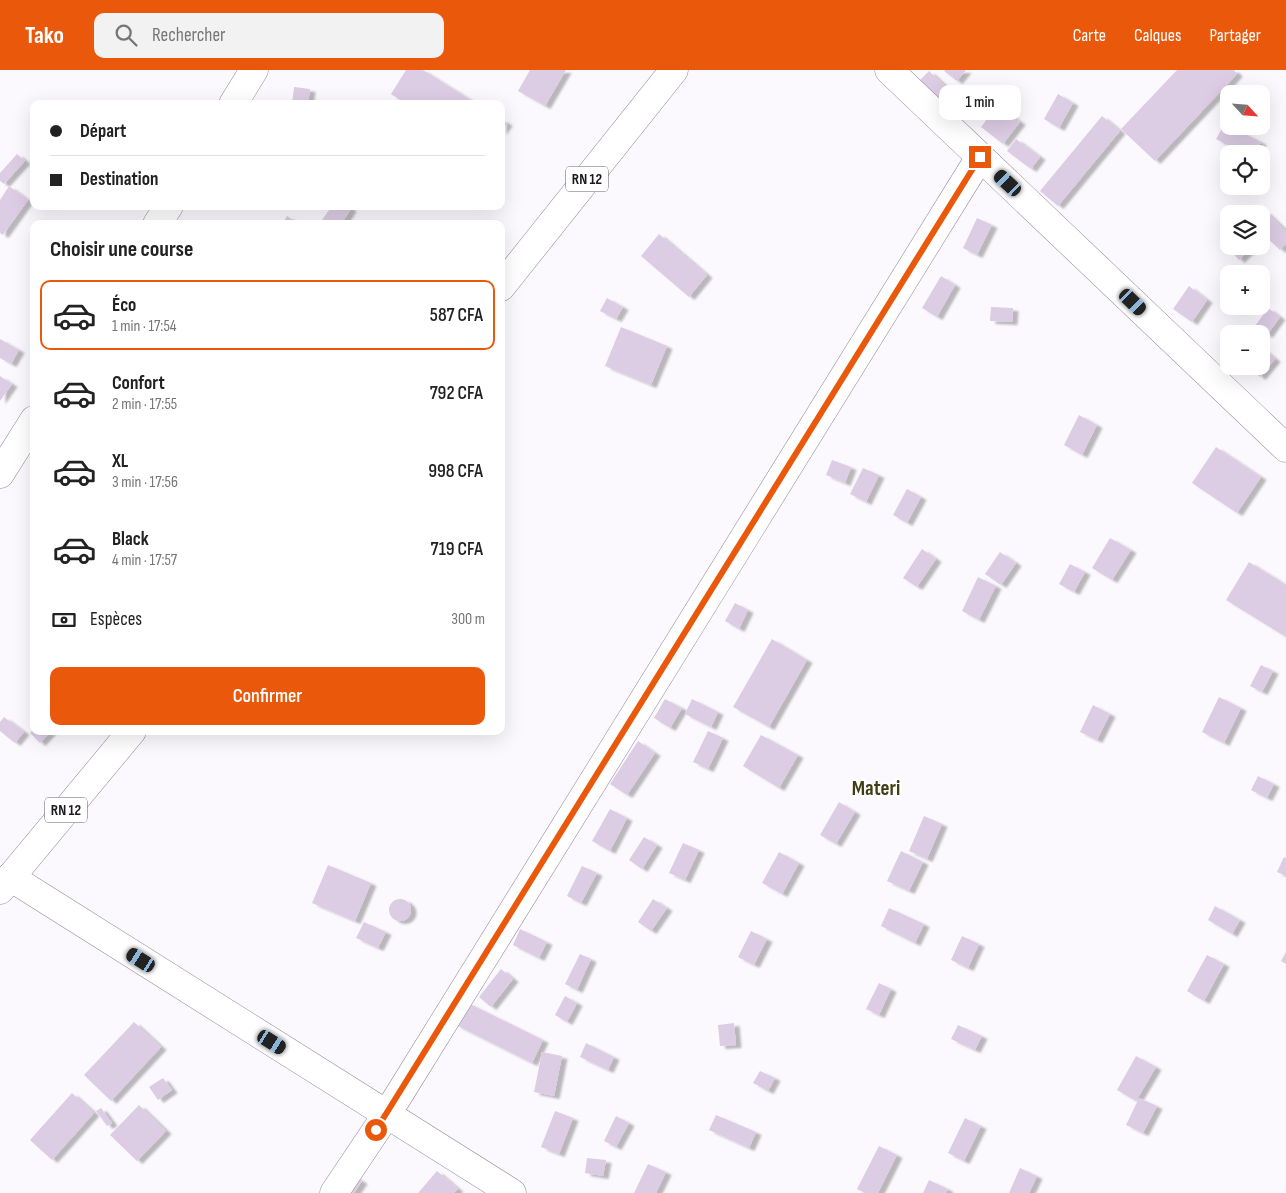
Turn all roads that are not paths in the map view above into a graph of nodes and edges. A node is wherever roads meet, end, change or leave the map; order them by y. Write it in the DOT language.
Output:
graph roads {
  1 [pos="254,70"];
  2 [pos="674,70"];
  3 [pos="889,70"];
  4 [pos="235,100"];
  5 [pos="980,157"];
  6 [pos="505,282"];
  7 [pos="30,426"];
  8 [pos="1286,448"];
  9 [pos="0,474"];
  10 [pos="128,735"];
  11 [pos="3,878"];
  12 [pos="387,1114"];
  13 [pos="334,1193"];
  14 [pos="512,1193"];
  1 -- 4 [label="street"];
  2 -- 6 [label="street, RN 12"];
  3 -- 5 [label="street"];
  5 -- 8 [label="street"];
  5 -- 12 [label="street"];
  7 -- 9 [label="street"];
  10 -- 11 [label="street, RN 12"];
  11 -- 12 [label="street"];
  12 -- 13 [label="street"];
  12 -- 14 [label="street"];
}
